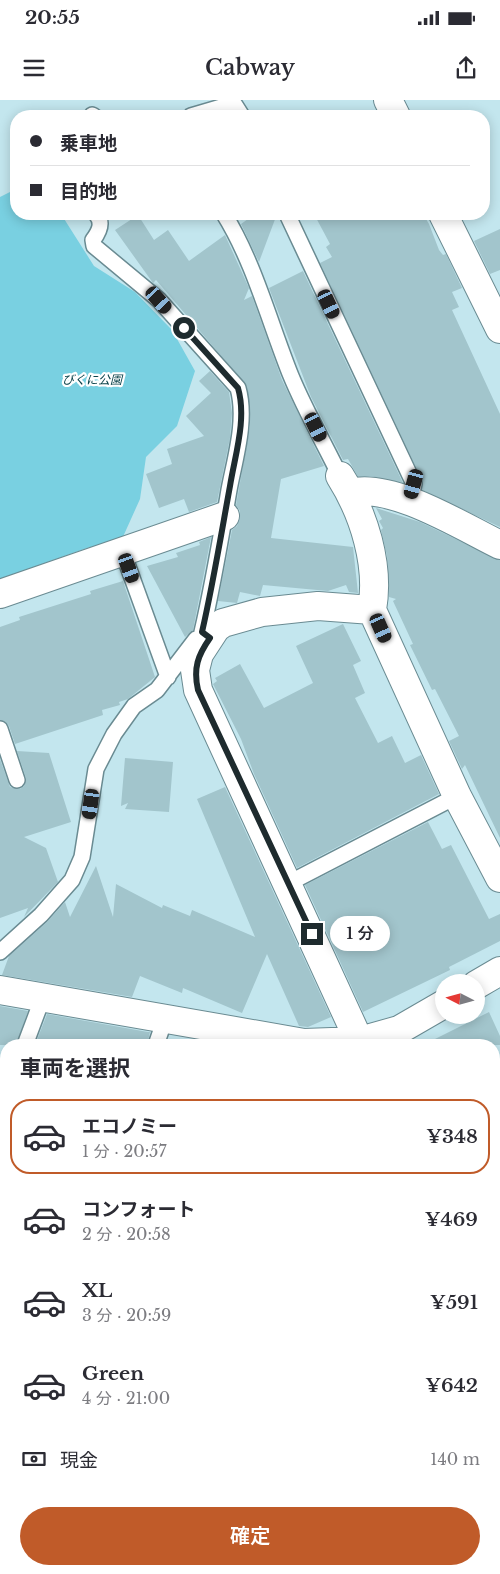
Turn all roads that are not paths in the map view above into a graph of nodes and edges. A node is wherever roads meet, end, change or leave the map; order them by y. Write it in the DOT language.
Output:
graph roads {
  1 [pos="211,110"];
  2 [pos="238,110"];
  3 [pos="100,220"];
  4 [pos="227,220"];
  5 [pos="289,220"];
  6 [pos="446,220"];
  7 [pos="500,329"];
  8 [pos="345,484"];
  9 [pos="410,501"];
  10 [pos="225,516"];
  11 [pos="500,545"];
  12 [pos="122,550"];
  13 [pos="0,594"];
  14 [pos="372,610"];
  15 [pos="206,635"];
  16 [pos="168,677"];
  17 [pos="0,729"];
  18 [pos="16,780"];
  19 [pos="457,796"];
  20 [pos="500,878"];
  21 [pos="289,883"];
  22 [pos="0,952"];
  23 [pos="500,971"];
  24 [pos="485,980"];
  25 [pos="0,990"];
  26 [pos="43,997"];
  27 [pos="435,1009"];
  28 [pos="165,1019"];
  29 [pos="240,1038"];
  30 [pos="27,1039"];
  31 [pos="158,1039"];
  32 [pos="253,1039"];
  33 [pos="358,1039"];
  34 [pos="372,1039"];
  1 -- 2 [label="lane"];
  3 -- 10 [label="lane"];
  4 -- 8 [label="lane"];
  5 -- 9 [label="lane"];
  6 -- 7 [label="street"];
  8 -- 9 [label="street"];
  8 -- 14 [label="street"];
  9 -- 11 [label="street"];
  10 -- 12 [label="street"];
  10 -- 15 [label="lane"];
  12 -- 13 [label="street"];
  12 -- 16 [label="lane"];
  14 -- 15 [label="street"];
  14 -- 19 [label="street"];
  15 -- 16 [label="lane"];
  15 -- 21 [label="street"];
  16 -- 22 [label="lane"];
  17 -- 18 [label="lane"];
  19 -- 20 [label="street"];
  19 -- 21 [label="lane"];
  21 -- 33 [label="street"];
  23 -- 24 [label="street"];
  25 -- 26 [label="street"];
  26 -- 28 [label="street"];
  26 -- 30 [label="lane"];
  27 -- 34 [label="street"];
  28 -- 29 [label="street"];
  28 -- 31 [label="lane"];
  29 -- 32 [label="street"];
}
